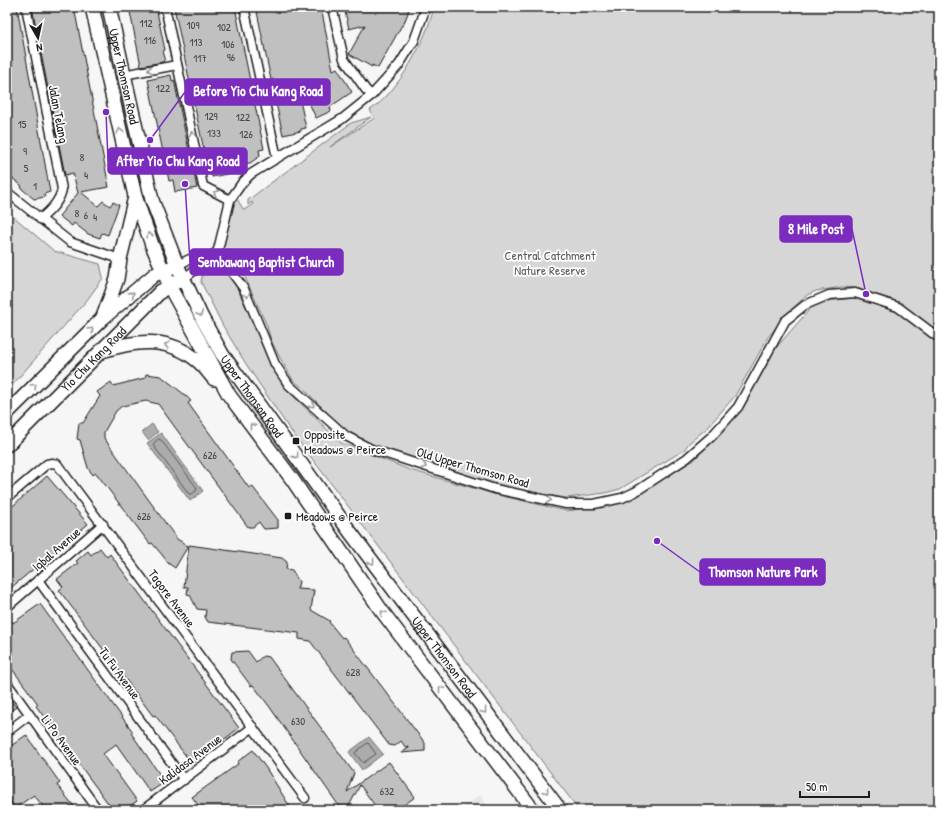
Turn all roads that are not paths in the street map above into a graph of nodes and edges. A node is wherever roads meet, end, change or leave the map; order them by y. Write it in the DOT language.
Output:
graph roads {
  1 [pos="26,7"];
  2 [pos="92,7"];
  3 [pos="109,7"];
  4 [pos="165,7"];
  5 [pos="244,7"];
  6 [pos="332,7"];
  7 [pos="426,7"];
  8 [pos="177,65"];
  9 [pos="123,75"];
  10 [pos="372,95"];
  11 [pos="277,158"];
  12 [pos="7,192"];
  13 [pos="135,196"];
  14 [pos="230,200"];
  15 [pos="40,219"];
  16 [pos="212,257"];
  17 [pos="120,259"];
  18 [pos="202,260"];
  19 [pos="177,265"];
  20 [pos="162,271"];
  21 [pos="183,279"];
  22 [pos="169,286"];
  23 [pos="103,318"];
  24 [pos="939,338"];
  25 [pos="100,351"];
  26 [pos="229,395"];
  27 [pos="7,413"];
  28 [pos="34,416"];
  29 [pos="7,431"];
  30 [pos="7,444"];
  31 [pos="7,498"];
  32 [pos="103,524"];
  33 [pos="38,580"];
  34 [pos="7,607"];
  35 [pos="7,683"];
  36 [pos="29,715"];
  37 [pos="252,727"];
  38 [pos="7,732"];
  39 [pos="184,780"];
  40 [pos="305,798"];
  41 [pos="98,810"];
  42 [pos="143,810"];
  43 [pos="533,810"];
  44 [pos="560,810"];
  1 -- 15 [label="street, Jalan Telang"];
  13 -- 2 [label="main road, Upper Thomson Road, one-way"];
  3 -- 9 [label="main road, Upper Thomson Road"];
  4 -- 8 [label="street"];
  5 -- 11 [label="street"];
  6 -- 10 [label="street"];
  7 -- 10 [label="street"];
  8 -- 9 [label="street, one-way"];
  14 -- 8 [label="street, one-way"];
  9 -- 19 [label="main road, Upper Thomson Road"];
  10 -- 11 [label="street"];
  11 -- 14 [label="street"];
  12 -- 15 [label="street"];
  13 -- 17 [label="main road"];
  20 -- 13 [label="main road, Upper Thomson Road, one-way"];
  14 -- 16 [label="street"];
  15 -- 17 [label="street"];
  16 -- 18 [label="street"];
  16 -- 24 [label="street, Old Upper Thomson Road, one-way"];
  17 -- 23 [label="main road"];
  18 -- 19 [label="street"];
  18 -- 21 [label="street"];
  19 -- 20 [label="main road, Yio Chu Kang Road"];
  19 -- 21 [label="main road, Upper Thomson Road"];
  20 -- 22 [label="main road, Upper Thomson Road"];
  23 -- 20 [label="main road, Yio Chu Kang Road, one-way"];
  21 -- 22 [label="main road, Yio Chu Kang Road"];
  21 -- 44 [label="main road, Upper Thomson Road, one-way"];
  22 -- 25 [label="main road, Yio Chu Kang Road"];
  22 -- 26 [label="main road, Upper Thomson Road"];
  27 -- 23 [label="main road, Yio Chu Kang Road, one-way"];
  26 -- 25 [label="main road, one-way"];
  25 -- 28 [label="main road, Yio Chu Kang Road"];
  43 -- 26 [label="main road, Upper Thomson Road, one-way"];
  28 -- 29 [label="main road"];
  28 -- 30 [label="main road, Yio Chu Kang Road"];
  31 -- 32 [label="street, Tagore Avenue"];
  32 -- 33 [label="street, Iqbal Avenue"];
  32 -- 37 [label="street, Tagore Avenue"];
  33 -- 34 [label="street, Iqbal Avenue"];
  33 -- 39 [label="street, Tu Fu Avenue"];
  35 -- 36 [label="street, Li Po Avenue"];
  36 -- 38 [label="street"];
  36 -- 41 [label="street, Li Po Avenue"];
  37 -- 39 [label="street, Kalidasa Avenue"];
  37 -- 40 [label="street, Tagore Avenue"];
  39 -- 42 [label="street, Kalidasa Avenue"];
}
